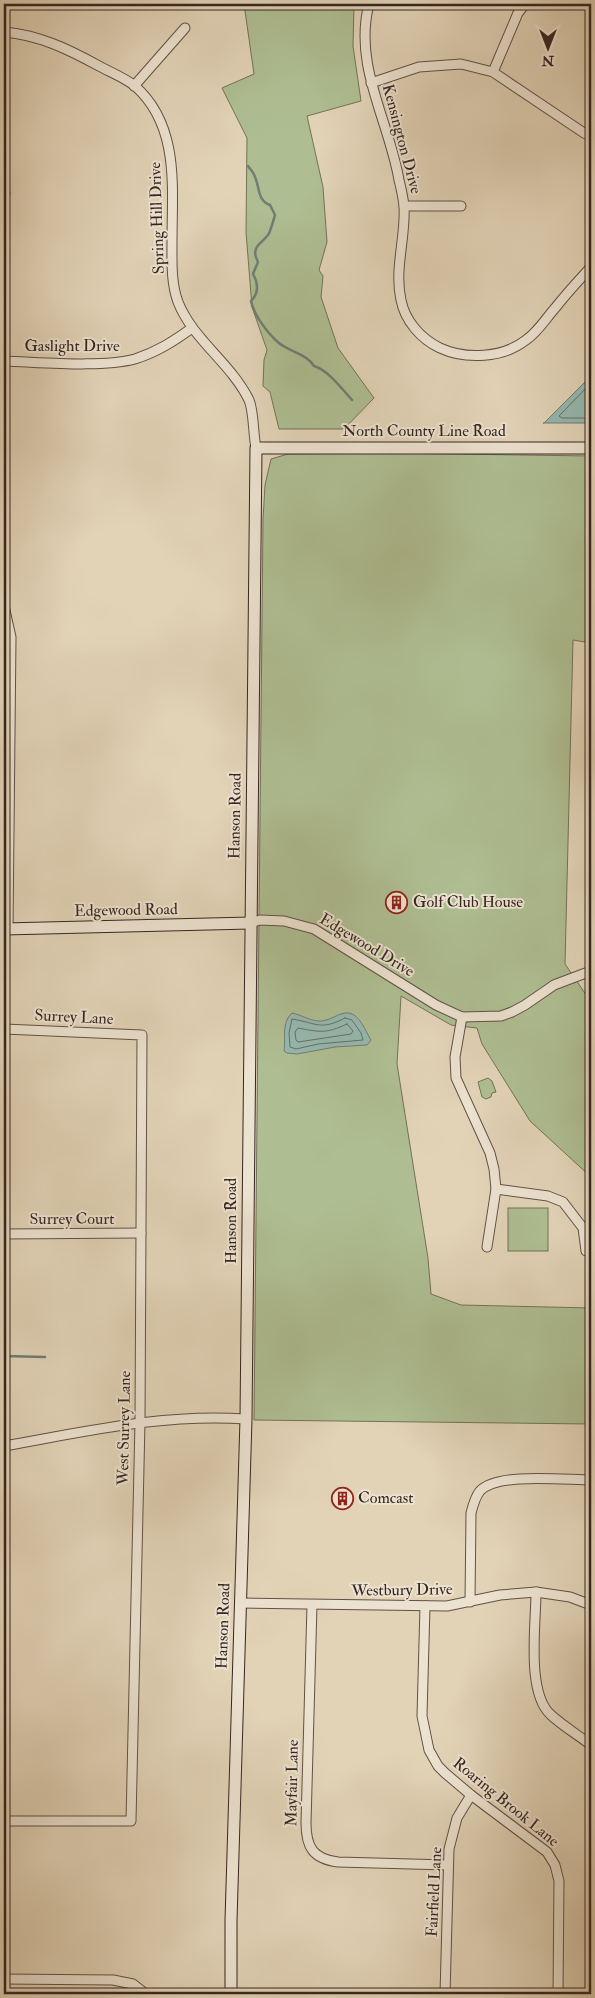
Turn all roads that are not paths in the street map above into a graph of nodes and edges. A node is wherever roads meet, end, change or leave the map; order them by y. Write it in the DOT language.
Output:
graph roads {
  1 [pos="369,4"];
  2 [pos="525,4"];
  3 [pos="185,28"];
  4 [pos="4,32"];
  5 [pos="494,72"];
  6 [pos="371,83"];
  7 [pos="134,86"];
  8 [pos="591,136"];
  9 [pos="404,206"];
  10 [pos="461,206"];
  11 [pos="591,267"];
  12 [pos="192,328"];
  13 [pos="4,361"];
  14 [pos="256,448"];
  15 [pos="591,448"];
  16 [pos="4,606"];
  17 [pos="250,923"];
  18 [pos="6,929"];
  19 [pos="591,971"];
  20 [pos="462,1017"];
  21 [pos="4,1030"];
  22 [pos="142,1035"];
  23 [pos="496,1189"];
  24 [pos="141,1233"];
  25 [pos="4,1234"];
  26 [pos="487,1247"];
  27 [pos="586,1251"];
  28 [pos="246,1419"];
  29 [pos="140,1422"];
  30 [pos="4,1446"];
  31 [pos="591,1480"];
  32 [pos="536,1592"];
  33 [pos="470,1602"];
  34 [pos="240,1603"];
  35 [pos="312,1605"];
  36 [pos="591,1605"];
  37 [pos="425,1606"];
  38 [pos="591,1745"];
  39 [pos="471,1795"];
  40 [pos="4,1821"];
  41 [pos="448,1865"];
  42 [pos="4,1979"];
  43 [pos="146,1994"];
  44 [pos="230,1994"];
  45 [pos="445,1994"];
  46 [pos="558,1994"];
  1 -- 6 [label="street, Kensington Drive"];
  2 -- 5 [label="street"];
  3 -- 7 [label="street"];
  4 -- 7 [label="street, Spring Hill Drive"];
  5 -- 6 [label="street"];
  5 -- 8 [label="street"];
  6 -- 9 [label="street, Kensington Drive"];
  7 -- 12 [label="street, Spring Hill Drive"];
  9 -- 10 [label="street"];
  9 -- 11 [label="street, Kensington Drive"];
  12 -- 13 [label="street, Gaslight Drive"];
  12 -- 14 [label="street, Spring Hill Drive"];
  14 -- 15 [label="street, North County Line Road"];
  14 -- 17 [label="street, Hanson Road"];
  16 -- 18 [label="street"];
  17 -- 18 [label="street, Edgewood Road"];
  17 -- 20 [label="street, Edgewood Drive"];
  17 -- 28 [label="street, Hanson Road"];
  19 -- 20 [label="street"];
  20 -- 23 [label="street"];
  21 -- 22 [label="street, Surrey Lane"];
  22 -- 24 [label="street, West Surrey Lane"];
  23 -- 26 [label="street"];
  23 -- 27 [label="street"];
  24 -- 25 [label="street, Surrey Court"];
  24 -- 29 [label="street, West Surrey Lane"];
  28 -- 29 [label="street"];
  28 -- 34 [label="street, Hanson Road"];
  29 -- 30 [label="street"];
  29 -- 40 [label="street, West Surrey Lane"];
  31 -- 33 [label="street"];
  32 -- 33 [label="street, Westbury Drive"];
  32 -- 36 [label="street, Westbury Drive"];
  32 -- 38 [label="street"];
  33 -- 37 [label="street, Westbury Drive"];
  34 -- 35 [label="street, Westbury Drive"];
  34 -- 44 [label="street, Hanson Road"];
  35 -- 37 [label="street, Westbury Drive"];
  35 -- 41 [label="street, Mayfair Lane"];
  37 -- 39 [label="street, Roaring Brook Lane"];
  39 -- 41 [label="street, Fairfield Lane"];
  39 -- 46 [label="street, Roaring Brook Lane"];
  41 -- 45 [label="street, Fairfield Lane"];
  42 -- 43 [label="street"];
}
